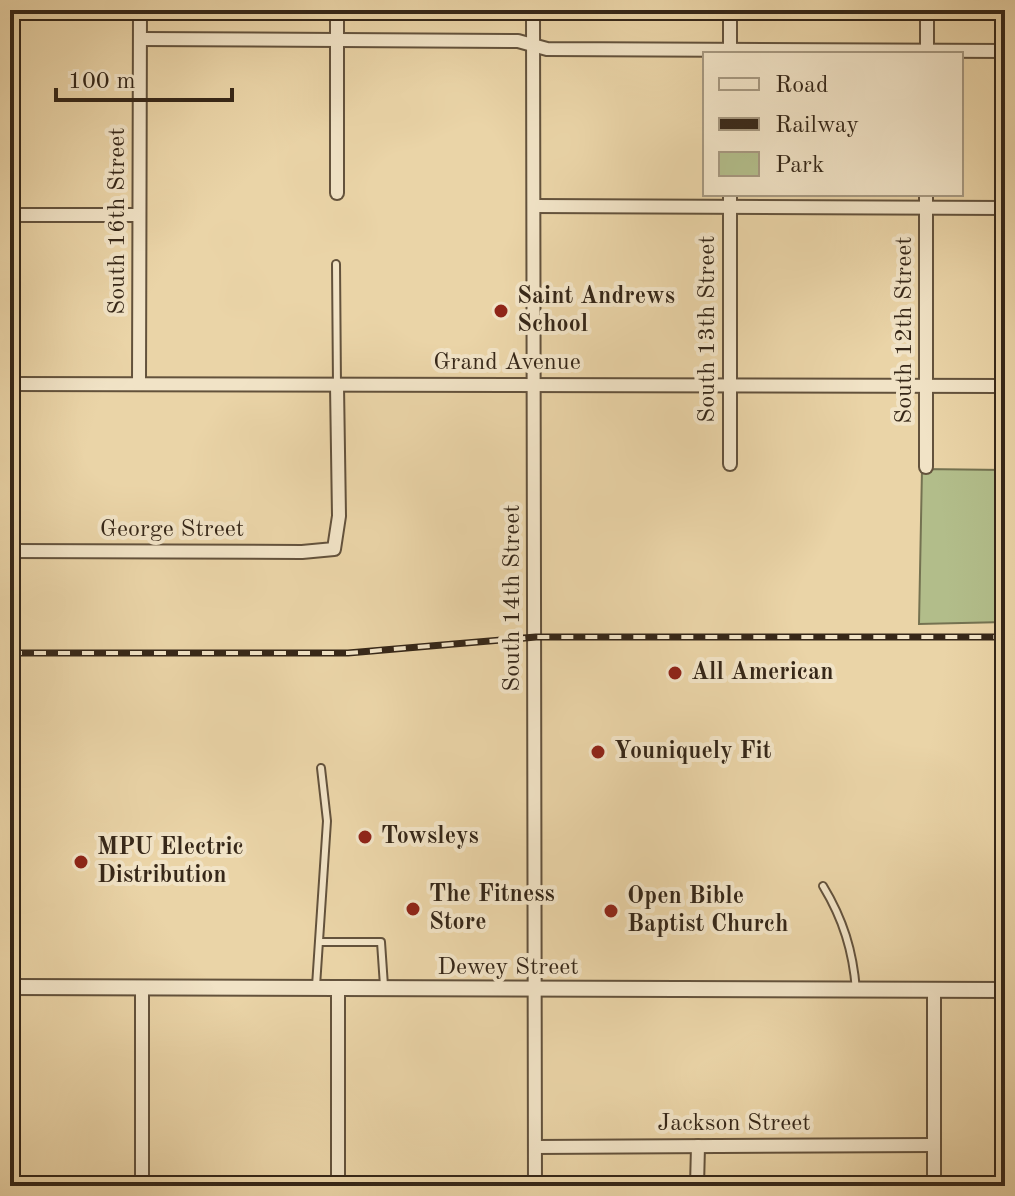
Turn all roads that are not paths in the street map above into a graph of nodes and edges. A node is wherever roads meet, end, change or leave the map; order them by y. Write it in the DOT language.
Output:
graph roads {
  1 [pos="140,10"];
  2 [pos="337,10"];
  3 [pos="533,10"];
  4 [pos="730,10"];
  5 [pos="927,10"];
  6 [pos="140,39"];
  7 [pos="338,39"];
  8 [pos="533,45"];
  9 [pos="1005,51"];
  10 [pos="730,52"];
  11 [pos="927,52"];
  12 [pos="337,193"];
  13 [pos="730,201"];
  14 [pos="926,201"];
  15 [pos="534,206"];
  16 [pos="1005,208"];
  17 [pos="10,215"];
  18 [pos="139,215"];
  19 [pos="336,264"];
  20 [pos="10,384"];
  21 [pos="139,384"];
  22 [pos="534,385"];
  23 [pos="729,385"];
  24 [pos="337,386"];
  25 [pos="1005,386"];
  26 [pos="927,387"];
  27 [pos="730,464"];
  28 [pos="926,467"];
  29 [pos="10,551"];
  30 [pos="321,768"];
  31 [pos="823,886"];
  32 [pos="320,942"];
  33 [pos="10,987"];
  34 [pos="142,987"];
  35 [pos="316,989"];
  36 [pos="338,990"];
  37 [pos="384,990"];
  38 [pos="534,990"];
  39 [pos="856,990"];
  40 [pos="934,990"];
  41 [pos="1005,990"];
  42 [pos="934,1145"];
  43 [pos="698,1146"];
  44 [pos="535,1147"];
  45 [pos="10,1185"];
  46 [pos="142,1186"];
  47 [pos="338,1186"];
  48 [pos="535,1186"];
  49 [pos="697,1186"];
  50 [pos="934,1186"];
  1 -- 6 [label="street, South 16th Street"];
  2 -- 7 [label="street"];
  3 -- 8 [label="street, South 14th Street"];
  4 -- 10 [label="street"];
  5 -- 11 [label="street"];
  6 -- 7 [label="street"];
  6 -- 18 [label="street, South 16th Street"];
  7 -- 8 [label="street"];
  7 -- 12 [label="street"];
  8 -- 10 [label="street"];
  8 -- 15 [label="street, South 14th Street"];
  9 -- 11 [label="street"];
  10 -- 11 [label="street"];
  13 -- 14 [label="street"];
  13 -- 15 [label="street"];
  13 -- 23 [label="street, South 13th Street"];
  14 -- 16 [label="street"];
  14 -- 26 [label="street, South 12th Street"];
  15 -- 22 [label="street, South 14th Street"];
  17 -- 18 [label="street"];
  18 -- 21 [label="street, South 16th Street"];
  19 -- 24 [label="lane"];
  20 -- 21 [label="street, Grand Avenue"];
  21 -- 24 [label="street, Grand Avenue"];
  22 -- 23 [label="street, Grand Avenue"];
  22 -- 24 [label="street, Grand Avenue"];
  22 -- 38 [label="street, South 14th Street"];
  23 -- 26 [label="street, Grand Avenue"];
  23 -- 27 [label="street, South 13th Street"];
  24 -- 29 [label="street, George Street"];
  25 -- 26 [label="street, Grand Avenue"];
  26 -- 28 [label="street, South 12th Street"];
  30 -- 32 [label="lane"];
  31 -- 39 [label="lane"];
  32 -- 35 [label="lane"];
  32 -- 37 [label="lane"];
  33 -- 34 [label="street, Dewey Street"];
  34 -- 35 [label="street, Dewey Street"];
  34 -- 46 [label="street"];
  35 -- 36 [label="street, Dewey Street"];
  36 -- 37 [label="street, Dewey Street"];
  36 -- 47 [label="street"];
  37 -- 38 [label="street, Dewey Street"];
  38 -- 39 [label="street, Dewey Street"];
  38 -- 44 [label="street, South 14th Street"];
  39 -- 40 [label="street, Dewey Street"];
  40 -- 41 [label="street, Dewey Street"];
  40 -- 42 [label="street"];
  42 -- 43 [label="street, Jackson Street"];
  42 -- 50 [label="street"];
  43 -- 44 [label="street, Jackson Street"];
  43 -- 49 [label="street"];
  44 -- 48 [label="street, South 14th Street"];
  45 -- 46 [label="street"];
}
